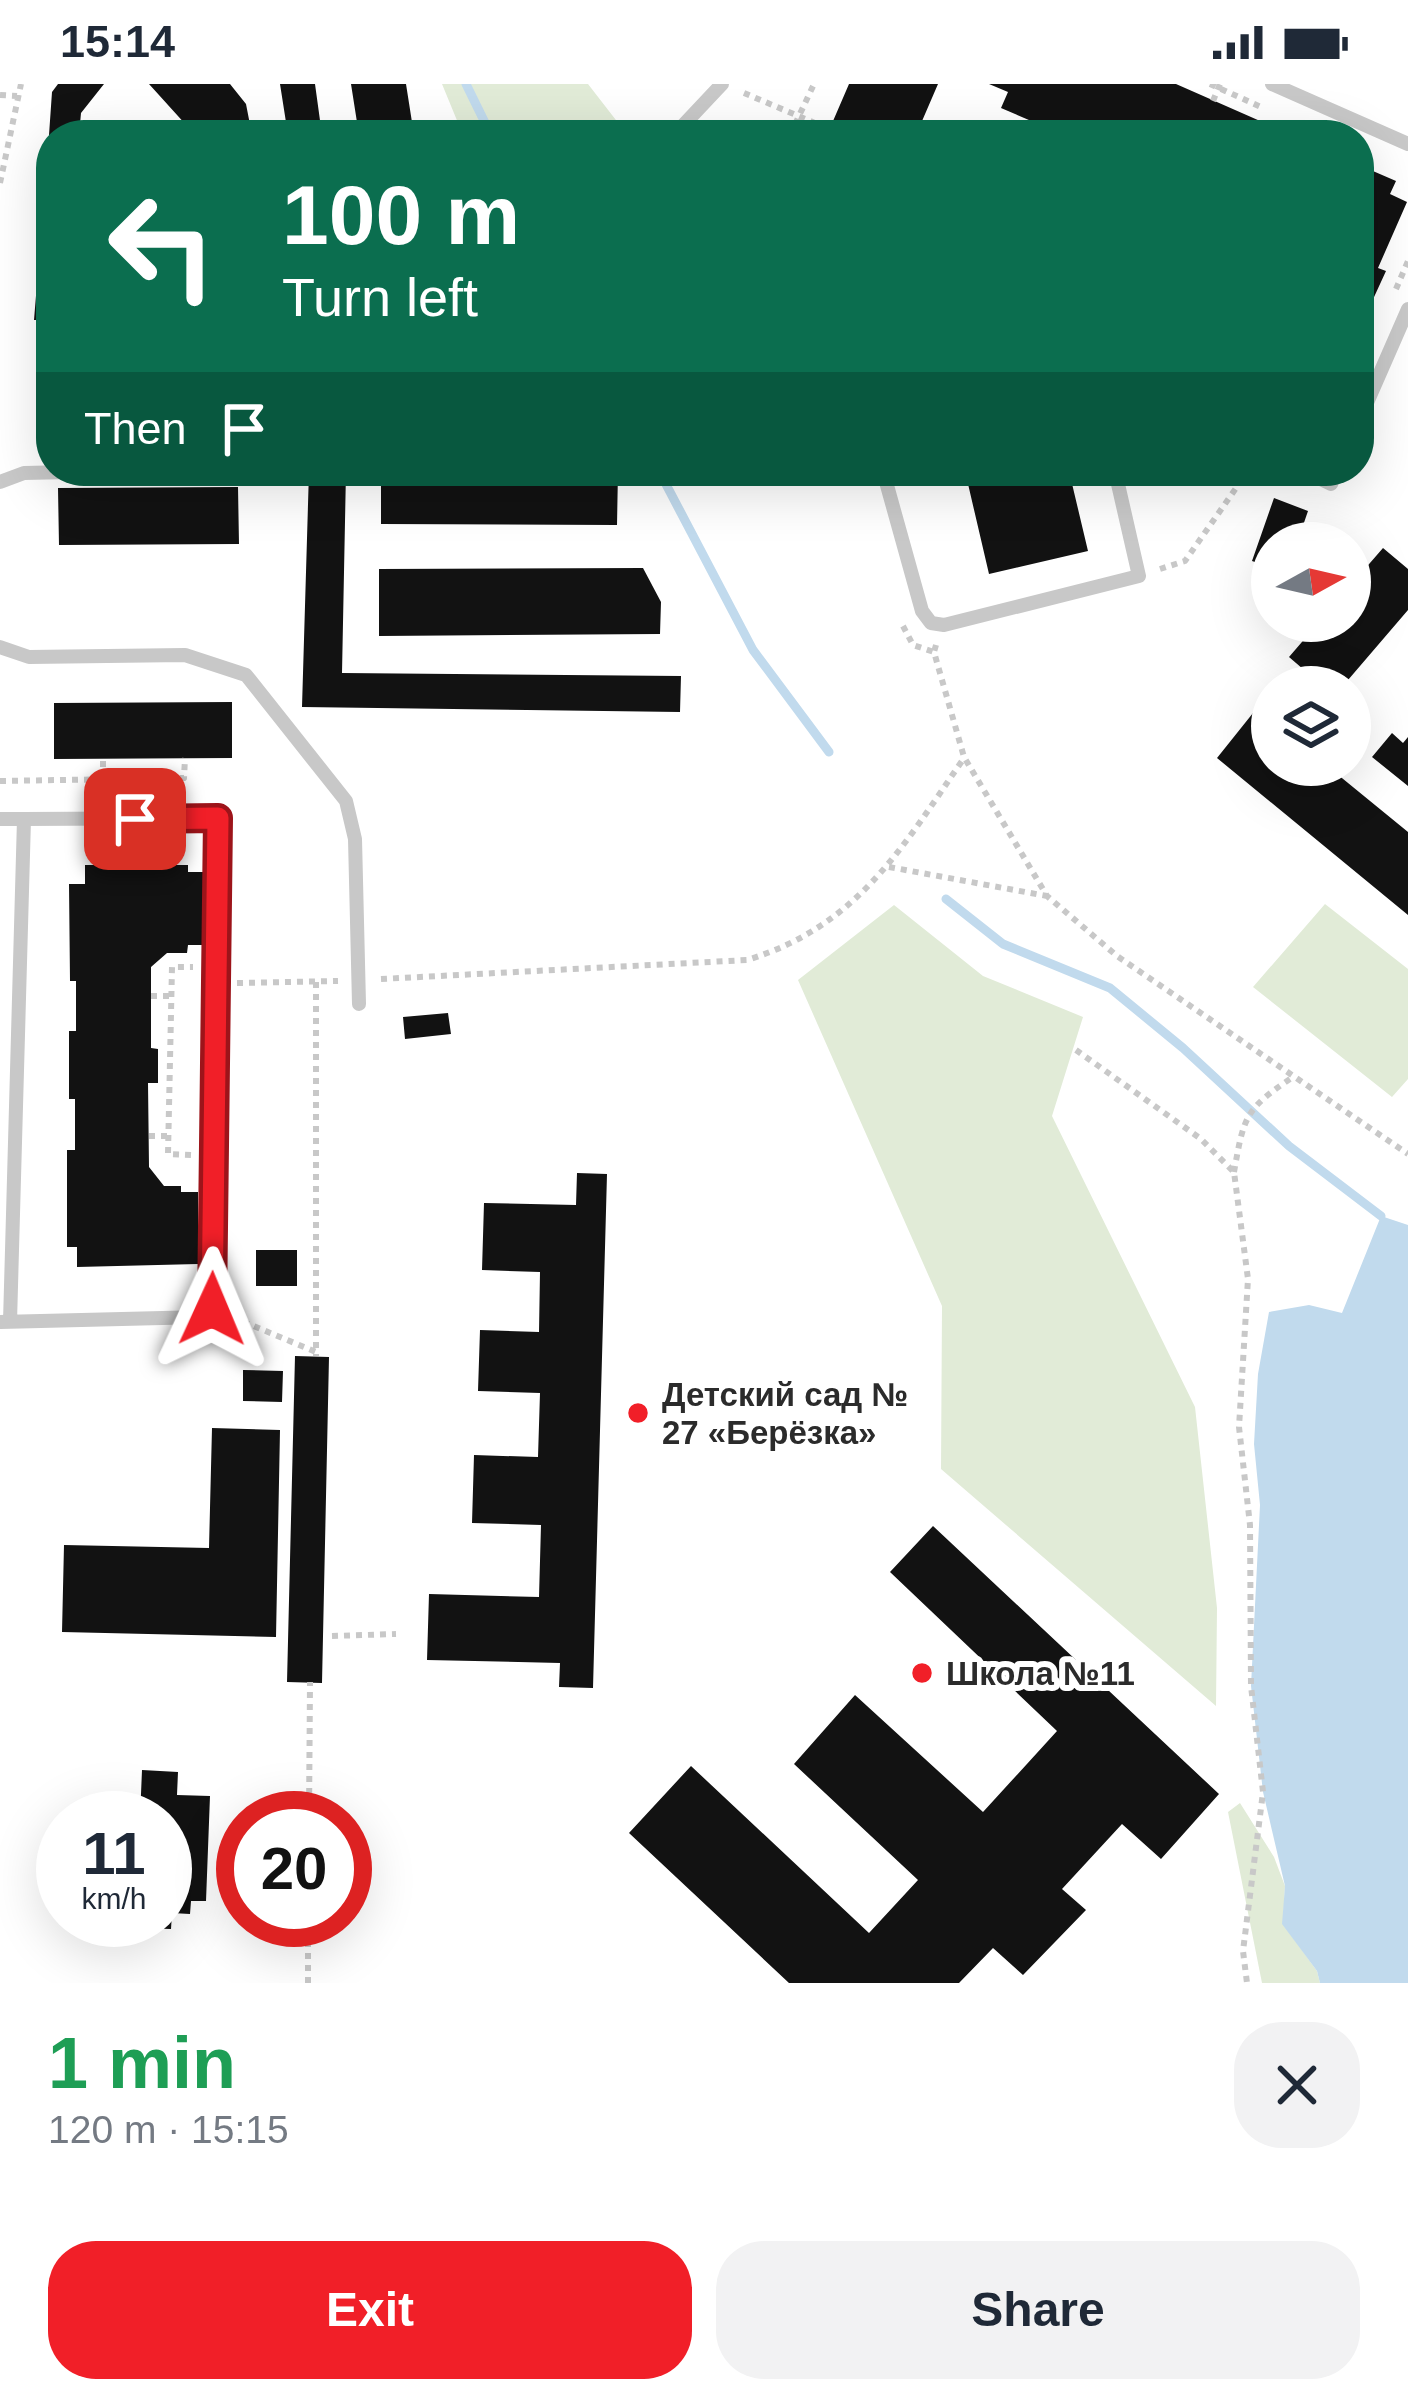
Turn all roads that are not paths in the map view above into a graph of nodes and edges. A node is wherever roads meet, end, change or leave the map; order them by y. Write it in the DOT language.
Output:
graph roads {
  1 [pos="722,84"];
  2 [pos="1272,84"];
  3 [pos="688,120"];
  4 [pos="1354,120"];
  5 [pos="1374,129"];
  6 [pos="1408,144"];
  7 [pos="1408,309"];
  8 [pos="1374,387"];
  9 [pos="36,473"];
  10 [pos="0,482"];
  11 [pos="887,486"];
  12 [pos="1118,486"];
  13 [pos="0,647"];
  14 [pos="24,819"];
  15 [pos="0,820"];
  16 [pos="359,1004"];
  17 [pos="5,1322"];
  1 -- 3 [label="lane"];
  2 -- 4 [label="lane"];
  5 -- 6 [label="lane"];
  7 -- 8 [label="lane"];
  9 -- 10 [label="lane"];
  11 -- 12 [label="lane"];
  13 -- 16 [label="lane"];
  14 -- 15 [label="lane"];
  14 -- 17 [label="lane"];
  14 -- 17 [label="lane"];
}
